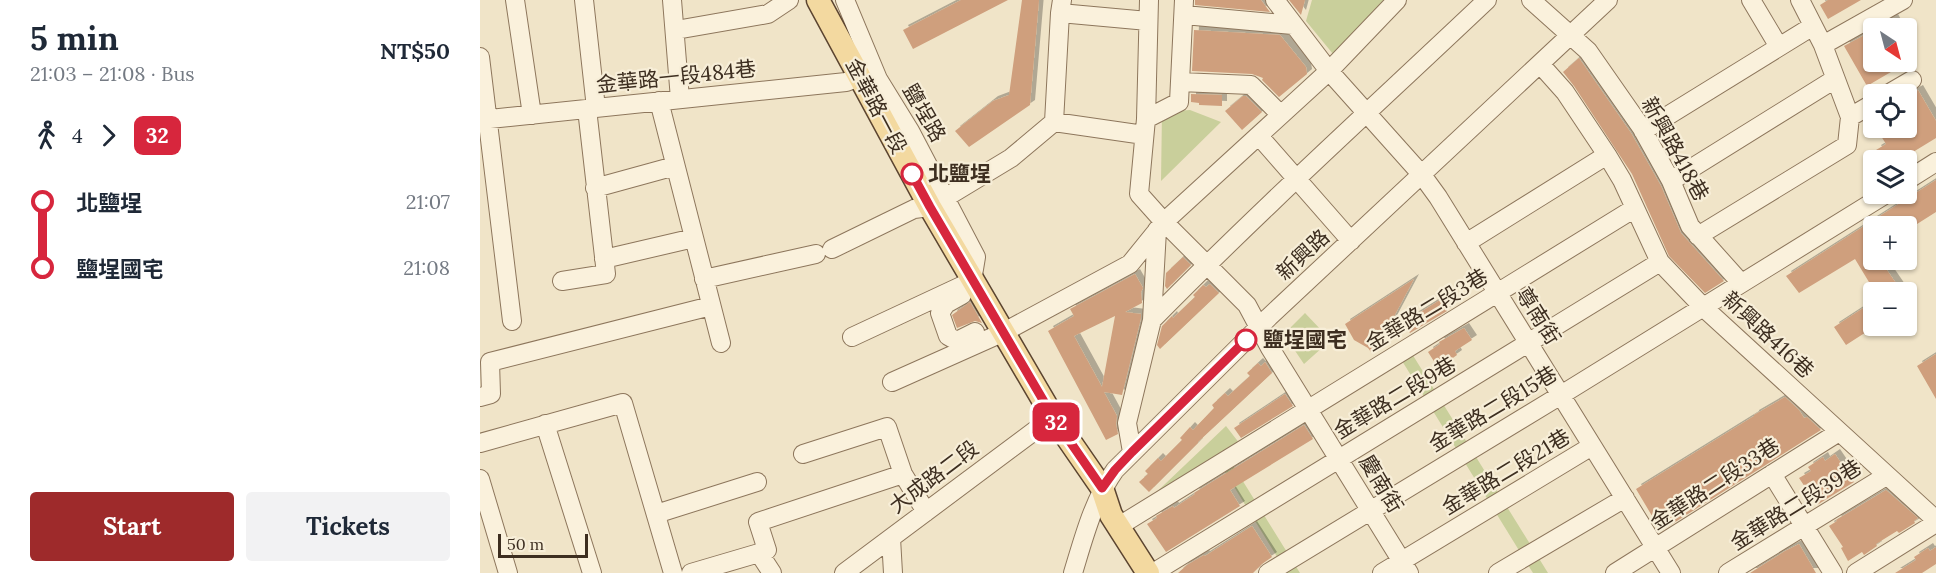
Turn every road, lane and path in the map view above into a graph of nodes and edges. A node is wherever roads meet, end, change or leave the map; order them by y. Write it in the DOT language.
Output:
graph roads {
  1 [pos="515,0"];
  2 [pos="584,0"];
  3 [pos="672,0"];
  4 [pos="789,0"];
  5 [pos="845,0"];
  6 [pos="1149,0"];
  7 [pos="1275,0"];
  8 [pos="1397,0"];
  9 [pos="1487,0"];
  10 [pos="1531,0"];
  11 [pos="1608,0"];
  12 [pos="1751,0"];
  13 [pos="1800,0"];
  14 [pos="1903,0"];
  15 [pos="823,5"];
  16 [pos="1061,7"];
  17 [pos="1184,8"];
  18 [pos="1107,9"];
  19 [pos="1148,21"];
  20 [pos="1293,25"];
  21 [pos="1813,26"];
  22 [pos="676,30"];
  23 [pos="1571,35"];
  24 [pos="1823,45"];
  25 [pos="1779,47"];
  26 [pos="480,57"];
  27 [pos="1540,64"];
  28 [pos="1329,71"];
  29 [pos="867,74"];
  30 [pos="1835,79"];
  31 [pos="1912,80"];
  32 [pos="1180,81"];
  33 [pos="1905,84"];
  34 [pos="680,99"];
  35 [pos="659,101"];
  36 [pos="592,108"];
  37 [pos="1863,109"];
  38 [pos="1280,114"];
  39 [pos="1366,114"];
  40 [pos="532,115"];
  41 [pos="1850,117"];
  42 [pos="483,120"];
  43 [pos="1054,122"];
  44 [pos="1145,127"];
  45 [pos="1643,131"];
  46 [pos="1259,136"];
  47 [pos="1607,155"];
  48 [pos="1936,162"];
  49 [pos="675,166"];
  50 [pos="1917,174"];
  51 [pos="1422,175"];
  52 [pos="1296,179"];
  53 [pos="1671,181"];
  54 [pos="595,188"];
  55 [pos="937,203"];
  56 [pos="1870,204"];
  57 [pos="1635,208"];
  58 [pos="1161,226"];
  59 [pos="1698,236"];
  60 [pos="694,238"];
  61 [pos="1351,241"];
  62 [pos="1466,243"];
  63 [pos="604,259"];
  64 [pos="1660,262"];
  65 [pos="1208,264"];
  66 [pos="704,279"];
  67 [pos="562,281"];
  68 [pos="1741,283"];
  69 [pos="975,284"];
  70 [pos="1498,294"];
  71 [pos="711,306"];
  72 [pos="1703,307"];
  73 [pos="1152,320"];
  74 [pos="512,321"];
  75 [pos="1000,326"];
  76 [pos="1259,327"];
  77 [pos="852,337"];
  78 [pos="721,343"];
  79 [pos="1529,343"];
  80 [pos="892,382"];
  81 [pos="1561,395"];
  82 [pos="480,397"];
  83 [pos="1308,408"];
  84 [pos="1053,417"];
  85 [pos="545,424"];
  86 [pos="1839,432"];
  87 [pos="480,443"];
  88 [pos="1592,446"];
  89 [pos="1132,452"];
  90 [pos="803,454"];
  91 [pos="1339,458"];
  92 [pos="903,474"];
  93 [pos="1772,474"];
  94 [pos="1886,476"];
  95 [pos="480,479"];
  96 [pos="758,482"];
  97 [pos="1102,488"];
  98 [pos="1625,498"];
  99 [pos="1370,509"];
  100 [pos="926,512"];
  101 [pos="656,514"];
  102 [pos="1936,521"];
  103 [pos="1119,526"];
  104 [pos="1804,526"];
  105 [pos="891,538"];
  106 [pos="1656,549"];
  107 [pos="759,552"];
  108 [pos="1405,567"];
  109 [pos="508,573"];
  110 [pos="592,573"];
  111 [pos="673,573"];
  112 [pos="691,573"];
  113 [pos="772,573"];
  114 [pos="844,573"];
  115 [pos="893,573"];
  116 [pos="1073,573"];
  117 [pos="1148,573"];
  118 [pos="1153,573"];
  119 [pos="1268,573"];
  120 [pos="1382,573"];
  121 [pos="1498,573"];
  122 [pos="1615,573"];
  123 [pos="1671,573"];
  124 [pos="1728,573"];
  125 [pos="1833,573"];
  126 [pos="1856,573"];
  1 -- 40 [label="street"];
  2 -- 36 [label="street"];
  3 -- 22 [label="street"];
  4 -- 22 [label="street"];
  5 -- 29 [label="street, 鹽埕路"];
  6 -- 19 [label="street, 慶南街"];
  7 -- 20 [label="street, 尊南街"];
  8 -- 28 [label="street"];
  9 -- 39 [label="street"];
  10 -- 23 [label="street, 新興路418巷"];
  11 -- 23 [label="street, 新興路"];
  12 -- 25 [label="street"];
  13 -- 21 [label="street"];
  14 -- 24 [label="street"];
  15 -- 29 [label="main road, 金華路一段"];
  16 -- 18 [label="street"];
  16 -- 43 [label="street"];
  17 -- 20 [label="street"];
  17 -- 32 [label="street"];
  18 -- 19 [label="street"];
  19 -- 44 [label="street, 慶南街"];
  20 -- 28 [label="street, 尊南街"];
  21 -- 24 [label="street"];
  21 -- 25 [label="street"];
  22 -- 34 [label="street"];
  23 -- 27 [label="street, 新興路"];
  23 -- 45 [label="street, 新興路418巷"];
  24 -- 30 [label="street"];
  25 -- 45 [label="street"];
  26 -- 42 [label="street"];
  27 -- 47 [label="street, 新興路416巷"];
  27 -- 51 [label="street, 新興路"];
  28 -- 38 [label="street"];
  28 -- 39 [label="street, 尊南街"];
  29 -- 34 [label="street, 金華路一段484巷"];
  29 -- 55 [label="main road, 金華路一段"];
  30 -- 41 [label="street"];
  30 -- 53 [label="street"];
  31 -- 33 [label="street"];
  32 -- 38 [label="street"];
  32 -- 44 [label="street"];
  34 -- 35 [label="street, 金華路一段484巷"];
  35 -- 36 [label="street, 金華路一段484巷"];
  35 -- 49 [label="street"];
  36 -- 40 [label="street, 金華路一段484巷"];
  36 -- 54 [label="street"];
  37 -- 41 [label="street"];
  38 -- 46 [label="street"];
  39 -- 51 [label="street, 尊南街"];
  39 -- 52 [label="street"];
  40 -- 42 [label="street, 金華路一段484巷"];
  41 -- 59 [label="street"];
  42 -- 74 [label="street"];
  43 -- 44 [label="street"];
  43 -- 55 [label="street"];
  44 -- 58 [label="street, 慶南街"];
  45 -- 53 [label="street, 新興路418巷"];
  46 -- 52 [label="street"];
  46 -- 58 [label="street"];
  47 -- 57 [label="street, 新興路416巷"];
  47 -- 62 [label="street"];
  48 -- 50 [label="street"];
  49 -- 54 [label="street"];
  49 -- 60 [label="street"];
  51 -- 61 [label="street, 新興路"];
  51 -- 62 [label="street, 尊南街"];
  52 -- 61 [label="street"];
  52 -- 65 [label="street"];
  53 -- 59 [label="street, 新興路418巷"];
  54 -- 63 [label="street"];
  55 -- 66 [label="street"];
  55 -- 69 [label="main road, 金華路一段"];
  56 -- 68 [label="street, 金華路二段15巷"];
  57 -- 64 [label="street, 新興路416巷"];
  57 -- 70 [label="street, 金華路二段3巷"];
  58 -- 65 [label="street, 慶南街"];
  58 -- 73 [label="street"];
  58 -- 75 [label="street"];
  59 -- 68 [label="street, 新興路418巷"];
  60 -- 63 [label="street"];
  60 -- 66 [label="street"];
  61 -- 76 [label="street, 新興路"];
  62 -- 70 [label="street, 尊南街"];
  63 -- 67 [label="street"];
  64 -- 72 [label="street, 新興路416巷"];
  64 -- 79 [label="street, 金華路二段9巷"];
  65 -- 73 [label="street"];
  65 -- 76 [label="street, 慶南街"];
  66 -- 71 [label="street"];
  68 -- 72 [label="street, 金華路二段15巷"];
  69 -- 75 [label="main road, 金華路一段"];
  69 -- 75 [label="street"];
  69 -- 77 [label="street"];
  70 -- 79 [label="street, 尊南街"];
  70 -- 83 [label="street, 金華路二段3巷"];
  71 -- 78 [label="street"];
  71 -- 82 [label="street"];
  72 -- 81 [label="street, 金華路二段15巷"];
  72 -- 86 [label="street, 新興路416巷"];
  73 -- 89 [label="street"];
  75 -- 80 [label="street"];
  75 -- 84 [label="main road, 金華路一段"];
  76 -- 83 [label="street, 慶南街"];
  76 -- 89 [label="street, 新興路"];
  79 -- 81 [label="street, 尊南街"];
  79 -- 91 [label="street, 金華路二段9巷"];
  81 -- 88 [label="street, 尊南街"];
  81 -- 99 [label="street, 金華路二段15巷"];
  83 -- 91 [label="street, 慶南街"];
  83 -- 103 [label="street, 金華路二段3巷"];
  84 -- 97 [label="main road, 金華路一段"];
  84 -- 100 [label="street, 大成路二段"];
  85 -- 87 [label="street"];
  85 -- 101 [label="street"];
  85 -- 110 [label="street"];
  86 -- 93 [label="street, 金華路二段33巷"];
  86 -- 94 [label="street, 新興路416巷"];
  88 -- 98 [label="street, 尊南街"];
  88 -- 108 [label="street, 金華路二段21巷"];
  89 -- 97 [label="street, 新興路"];
  90 -- 92 [label="street"];
  91 -- 99 [label="street, 慶南街"];
  91 -- 118 [label="street, 金華路二段9巷"];
  92 -- 100 [label="street"];
  92 -- 107 [label="street"];
  93 -- 104 [label="street"];
  93 -- 106 [label="street, 金華路二段33巷"];
  94 -- 102 [label="street, 新興路416巷"];
  94 -- 104 [label="street, 金華路二段39巷"];
  95 -- 109 [label="street"];
  96 -- 101 [label="street"];
  97 -- 103 [label="main road, 金華路一段"];
  97 -- 116 [label="street, 新興路"];
  98 -- 106 [label="street, 尊南街"];
  98 -- 121 [label="street"];
  99 -- 108 [label="street, 慶南街"];
  99 -- 119 [label="street, 金華路二段15巷"];
  100 -- 105 [label="street, 大成路二段"];
  101 -- 111 [label="street"];
  102 -- 126 [label="street"];
  103 -- 117 [label="main road, 金華路一段"];
  104 -- 124 [label="street, 金華路二段39巷"];
  104 -- 125 [label="street"];
  105 -- 114 [label="street, 大成路二段"];
  105 -- 115 [label="street"];
  106 -- 122 [label="street, 金華路二段33巷"];
  106 -- 123 [label="street, 尊南街"];
  107 -- 112 [label="street"];
  107 -- 113 [label="street"];
  108 -- 120 [label="street, 金華路二段21巷"];
}
